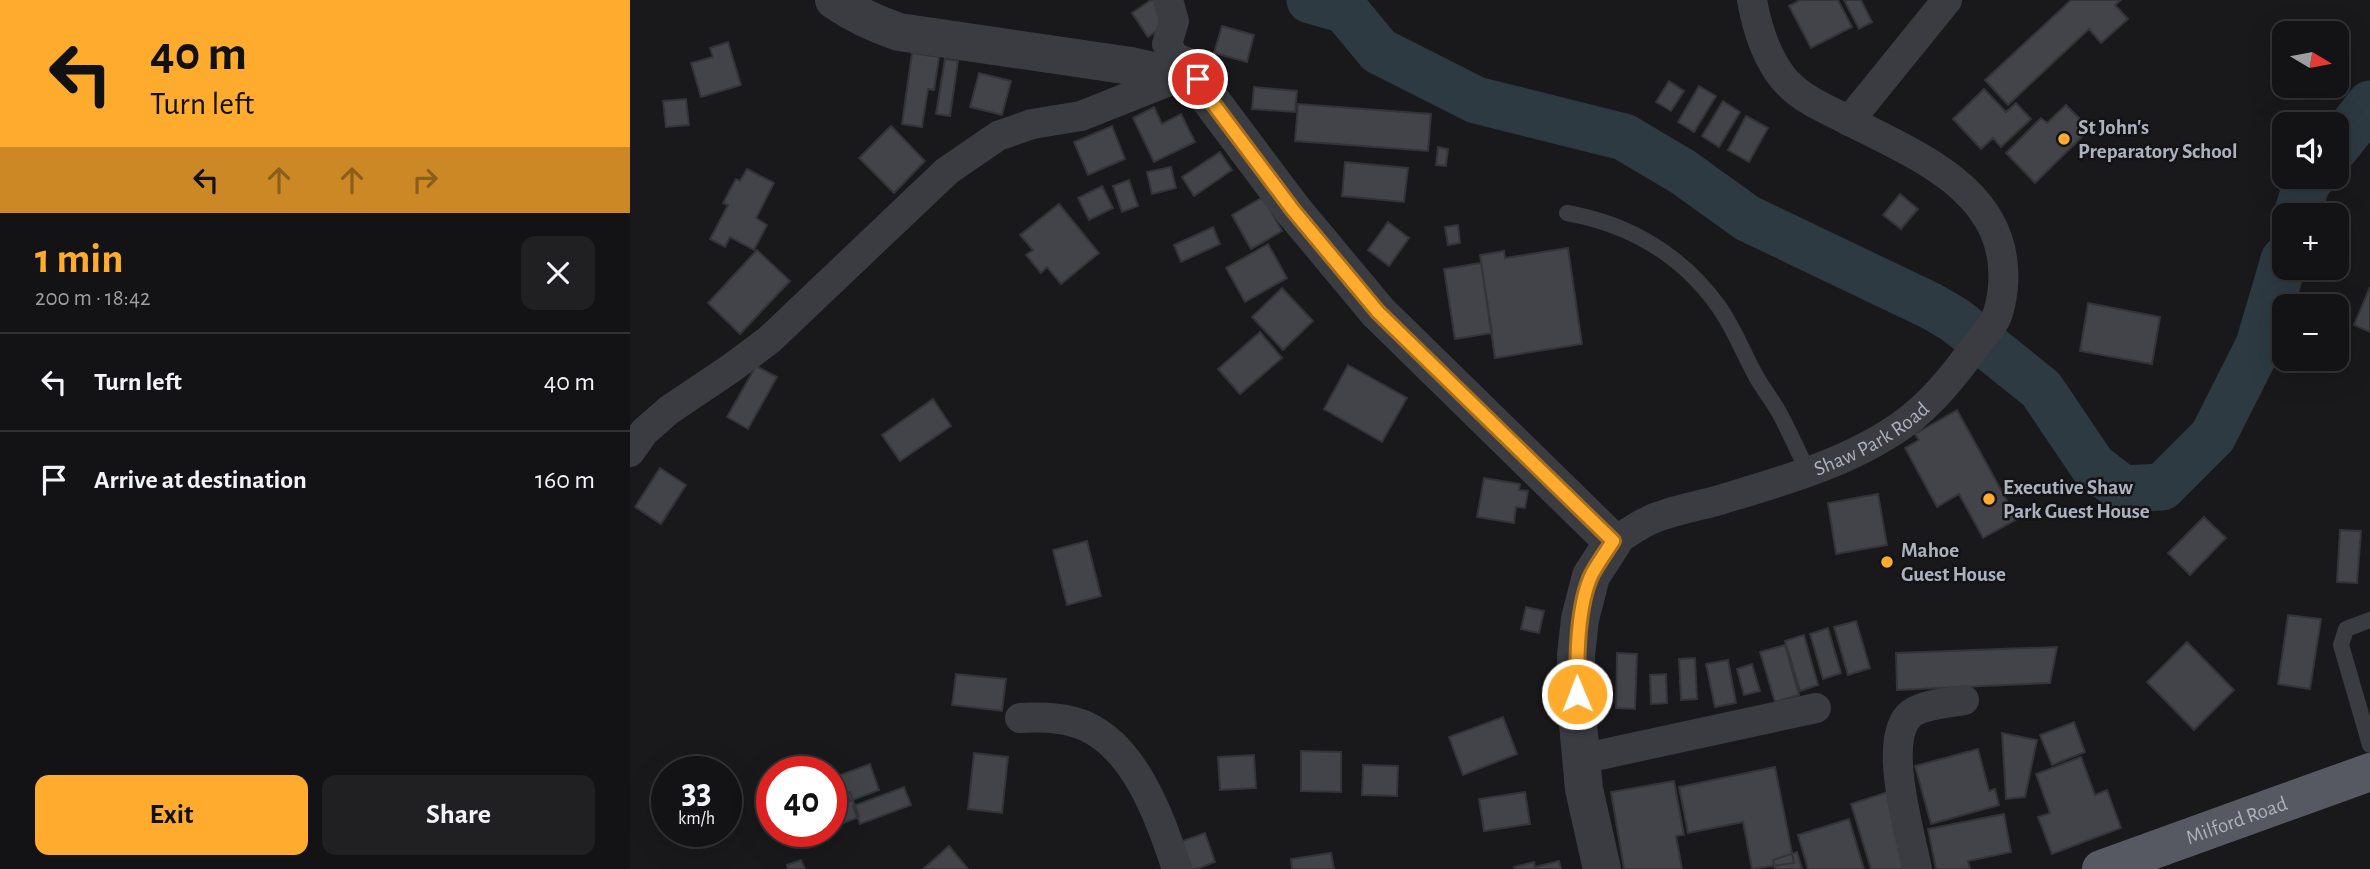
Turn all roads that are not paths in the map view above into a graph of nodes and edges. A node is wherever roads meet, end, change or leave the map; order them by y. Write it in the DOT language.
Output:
graph roads {
  1 [pos="834,0"];
  2 [pos="1168,0"];
  3 [pos="1752,0"];
  4 [pos="1947,0"];
  5 [pos="1192,86"];
  6 [pos="1849,121"];
  7 [pos="1567,213"];
  8 [pos="630,452"];
  9 [pos="1808,472"];
  10 [pos="1613,541"];
  11 [pos="2370,620"];
  12 [pos="1964,700"];
  13 [pos="1816,708"];
  14 [pos="1020,719"];
  15 [pos="2370,745"];
  16 [pos="1581,759"];
  17 [pos="2370,772"];
  18 [pos="1177,869"];
  19 [pos="1602,869"];
  20 [pos="1917,869"];
  21 [pos="2101,869"];
  1 -- 5 [label="street"];
  2 -- 5 [label="street"];
  3 -- 6 [label="street, Shaw Park Road"];
  4 -- 6 [label="street"];
  5 -- 8 [label="street"];
  5 -- 10 [label="street"];
  6 -- 9 [label="street, Shaw Park Road"];
  7 -- 9 [label="lane"];
  9 -- 10 [label="street, Shaw Park Road"];
  10 -- 16 [label="street, Shaw Park Road"];
  11 -- 15 [label="lane"];
  12 -- 20 [label="street"];
  13 -- 16 [label="street"];
  14 -- 18 [label="street"];
  16 -- 19 [label="street, Shaw Park Road"];
  17 -- 21 [label="main road, Milford Road"];
}
